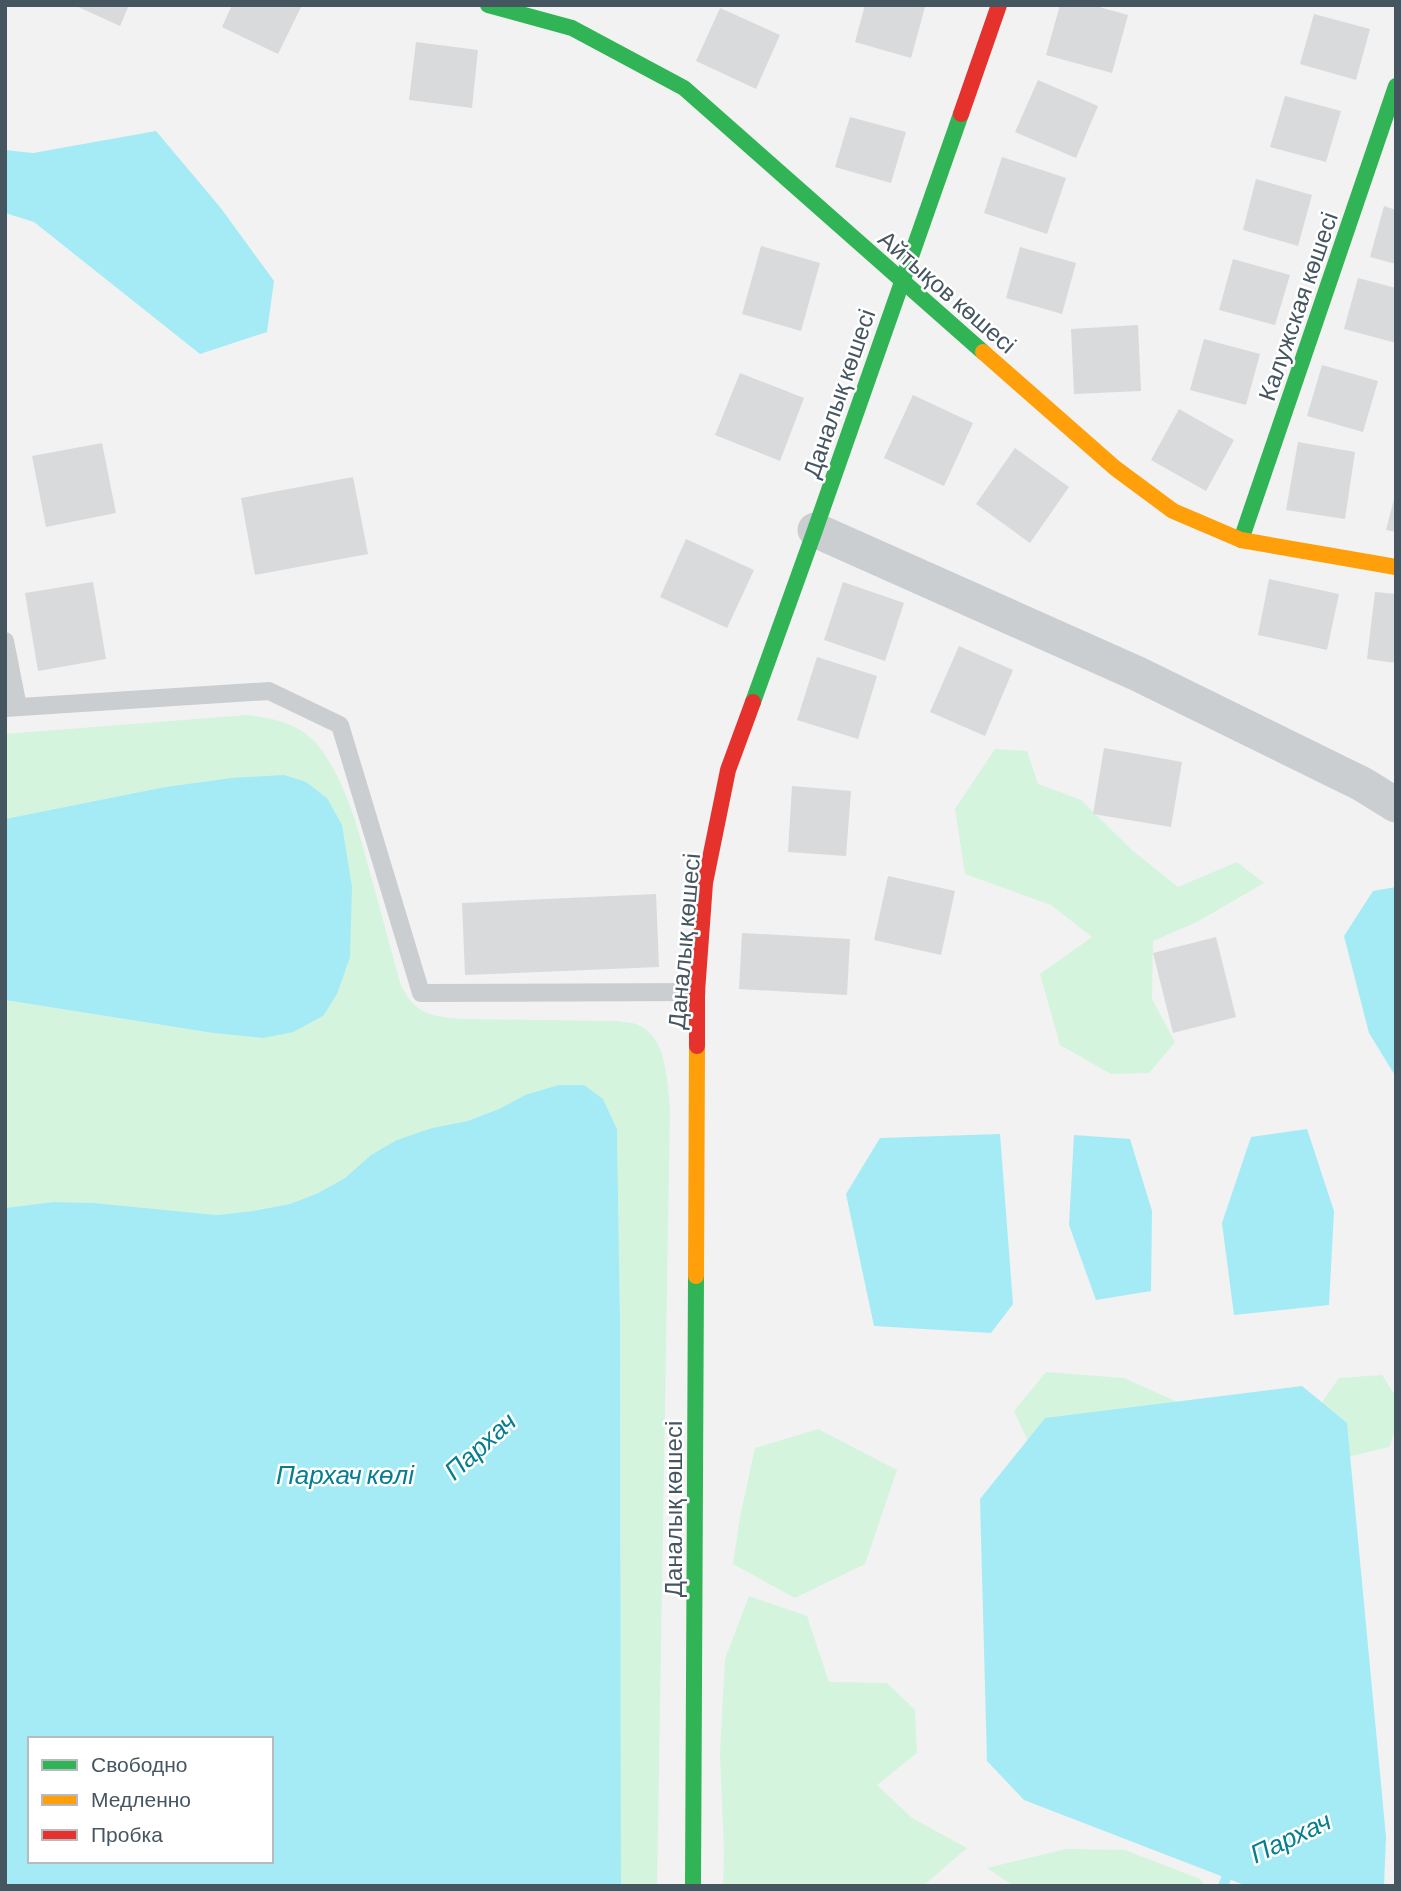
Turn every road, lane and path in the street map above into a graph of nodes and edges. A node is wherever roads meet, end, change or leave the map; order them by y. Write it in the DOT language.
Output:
graph roads {
  1 [pos="488,5"];
  2 [pos="999,5"];
  3 [pos="576,17"];
  4 [pos="1396,86"];
  5 [pos="901,281"];
  6 [pos="815,530"];
  7 [pos="1241,540"];
  8 [pos="1396,567"];
  9 [pos="5,641"];
  10 [pos="12,707"];
  11 [pos="1396,805"];
  12 [pos="697,992"];
  13 [pos="694,1886"];
  1 -- 3 [label="street, Айтықов көшесі"];
  2 -- 5 [label="street, Даналық көшесі"];
  3 -- 5 [label="street, Айтықов көшесі"];
  4 -- 7 [label="street, Калужская көшесі"];
  5 -- 6 [label="street, Даналық көшесі"];
  5 -- 7 [label="street, Айтықов көшесі"];
  6 -- 11 [label="street"];
  6 -- 12 [label="street, Даналық көшесі"];
  7 -- 8 [label="street, Айтықов көшесі"];
  9 -- 10 [label="lane"];
  10 -- 12 [label="lane"];
  12 -- 13 [label="street, Даналық көшесі"];
}
